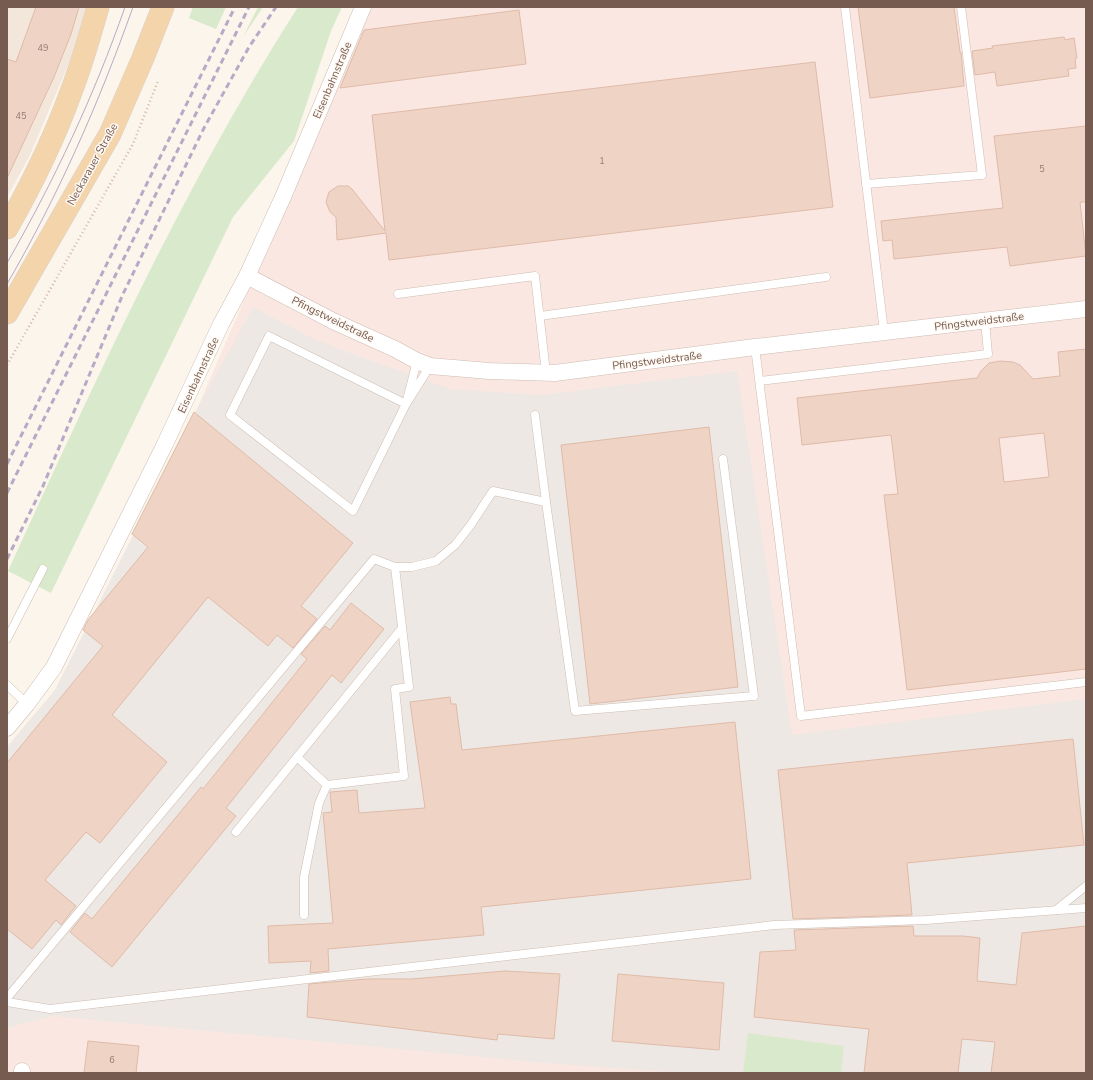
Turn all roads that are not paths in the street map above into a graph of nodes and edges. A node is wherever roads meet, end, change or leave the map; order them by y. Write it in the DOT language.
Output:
graph roads {
  1 [pos="98,7"];
  2 [pos="163,7"];
  3 [pos="363,7"];
  4 [pos="845,7"];
  5 [pos="961,7"];
  6 [pos="866,184"];
  7 [pos="7,228"];
  8 [pos="247,276"];
  9 [pos="826,277"];
  10 [pos="398,294"];
  11 [pos="1086,309"];
  12 [pos="7,313"];
  13 [pos="540,316"];
  14 [pos="985,321"];
  15 [pos="884,332"];
  16 [pos="756,347"];
  17 [pos="423,363"];
  18 [pos="546,373"];
  19 [pos="760,381"];
  20 [pos="406,404"];
  21 [pos="535,415"];
  22 [pos="723,459"];
  23 [pos="546,502"];
  24 [pos="395,567"];
  25 [pos="43,569"];
  26 [pos="402,628"];
  27 [pos="7,639"];
  28 [pos="1086,682"];
  29 [pos="7,685"];
  30 [pos="27,704"];
  31 [pos="7,728"];
  32 [pos="297,758"];
  33 [pos="327,785"];
  34 [pos="236,832"];
  35 [pos="1086,886"];
  36 [pos="1086,908"];
  37 [pos="1056,910"];
  38 [pos="304,915"];
  39 [pos="7,998"];
  40 [pos="7,1002"];
  1 -- 7 [label="main road"];
  2 -- 12 [label="main road, Neckarauer Straße"];
  3 -- 8 [label="street, Eisenbahnstraße"];
  4 -- 6 [label="lane"];
  5 -- 6 [label="lane"];
  6 -- 15 [label="lane"];
  8 -- 17 [label="street, Pfingstweidstraße"];
  8 -- 30 [label="street, Eisenbahnstraße"];
  9 -- 13 [label="lane"];
  10 -- 13 [label="lane"];
  11 -- 14 [label="street, Pfingstweidstraße"];
  13 -- 18 [label="lane"];
  14 -- 15 [label="street, Pfingstweidstraße"];
  14 -- 19 [label="lane"];
  15 -- 16 [label="street, Pfingstweidstraße"];
  16 -- 18 [label="street, Pfingstweidstraße"];
  16 -- 19 [label="lane"];
  17 -- 18 [label="street, Pfingstweidstraße"];
  17 -- 20 [label="lane"];
  17 -- 20 [label="lane"];
  19 -- 28 [label="lane"];
  20 -- 20 [label="lane"];
  21 -- 23 [label="lane"];
  22 -- 23 [label="lane"];
  23 -- 24 [label="lane"];
  24 -- 26 [label="lane"];
  24 -- 39 [label="lane"];
  25 -- 27 [label="lane"];
  26 -- 32 [label="lane"];
  26 -- 33 [label="lane"];
  29 -- 30 [label="lane"];
  30 -- 31 [label="street, Eisenbahnstraße"];
  32 -- 33 [label="lane"];
  32 -- 34 [label="lane"];
  33 -- 38 [label="lane"];
  35 -- 37 [label="lane"];
  36 -- 37 [label="lane"];
  37 -- 40 [label="lane"];
}
